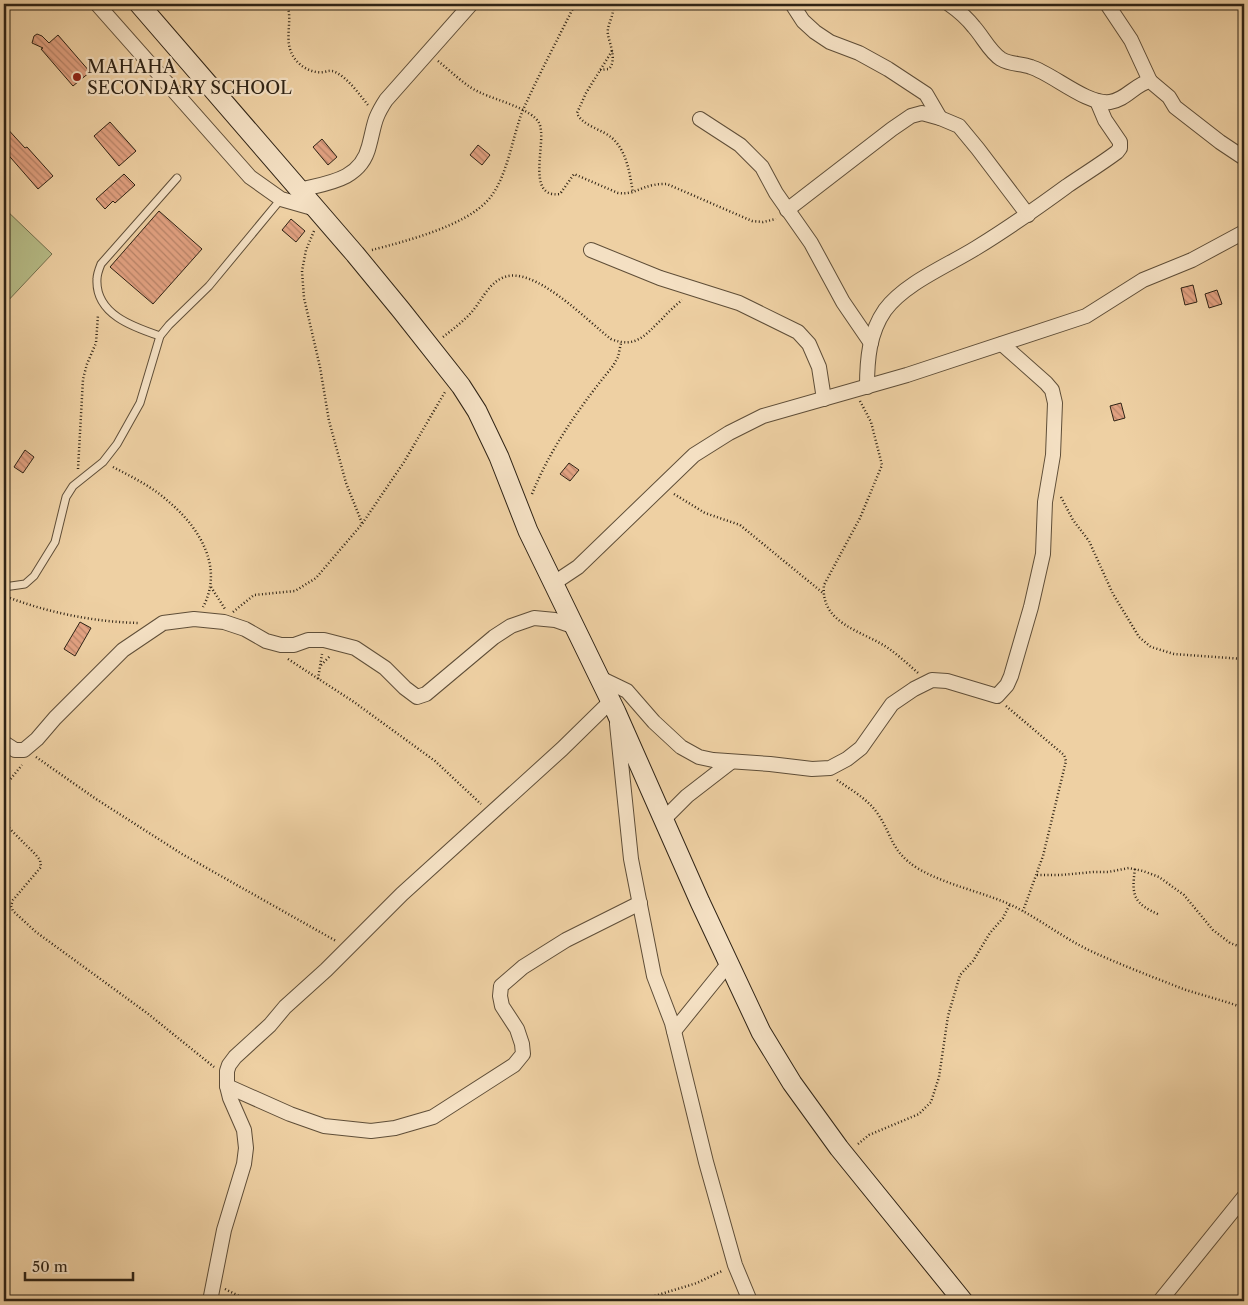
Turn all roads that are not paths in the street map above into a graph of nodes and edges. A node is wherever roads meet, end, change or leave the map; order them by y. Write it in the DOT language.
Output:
graph roads {
  1 [pos="97,4"];
  2 [pos="139,4"];
  3 [pos="471,4"];
  4 [pos="792,4"];
  5 [pos="949,4"];
  6 [pos="1107,4"];
  7 [pos="1150,81"];
  8 [pos="1097,101"];
  9 [pos="940,118"];
  10 [pos="700,119"];
  11 [pos="1244,158"];
  12 [pos="176,178"];
  13 [pos="299,190"];
  14 [pos="281,199"];
  15 [pos="319,213"];
  16 [pos="789,213"];
  17 [pos="1028,215"];
  18 [pos="1244,232"];
  19 [pos="591,250"];
  20 [pos="160,336"];
  21 [pos="871,343"];
  22 [pos="1002,344"];
  23 [pos="860,388"];
  24 [pos="824,399"];
  25 [pos="554,583"];
  26 [pos="4,587"];
  27 [pos="575,627"];
  28 [pos="600,678"];
  29 [pos="613,706"];
  30 [pos="4,743"];
  31 [pos="731,762"];
  32 [pos="664,820"];
  33 [pos="640,903"];
  34 [pos="729,963"];
  35 [pos="674,1031"];
  36 [pos="227,1082"];
  37 [pos="1244,1197"];
  38 [pos="210,1301"];
  39 [pos="750,1301"];
  40 [pos="962,1301"];
  41 [pos="1160,1301"];
  1 -- 14 [label="street"];
  2 -- 13 [label="main road"];
  3 -- 13 [label="street"];
  4 -- 9 [label="street"];
  5 -- 8 [label="street"];
  6 -- 7 [label="street"];
  7 -- 8 [label="street"];
  7 -- 11 [label="street"];
  8 -- 17 [label="street"];
  9 -- 16 [label="street"];
  9 -- 17 [label="street"];
  10 -- 16 [label="street"];
  12 -- 20 [label="lane"];
  13 -- 15 [label="main road"];
  14 -- 15 [label="street"];
  14 -- 20 [label="lane"];
  15 -- 25 [label="main road"];
  16 -- 21 [label="street"];
  17 -- 21 [label="street"];
  18 -- 22 [label="street"];
  19 -- 24 [label="street"];
  20 -- 26 [label="lane"];
  21 -- 23 [label="street"];
  22 -- 23 [label="street"];
  22 -- 31 [label="street"];
  23 -- 24 [label="street"];
  24 -- 25 [label="street"];
  25 -- 27 [label="main road"];
  27 -- 28 [label="main road"];
  27 -- 30 [label="street"];
  28 -- 29 [label="main road"];
  28 -- 31 [label="street"];
  29 -- 32 [label="main road"];
  29 -- 33 [label="street"];
  29 -- 36 [label="street"];
  31 -- 32 [label="street"];
  32 -- 34 [label="main road"];
  33 -- 35 [label="street"];
  33 -- 36 [label="street"];
  34 -- 35 [label="street"];
  34 -- 40 [label="main road"];
  35 -- 39 [label="street"];
  36 -- 38 [label="street"];
  37 -- 41 [label="street"];
}
